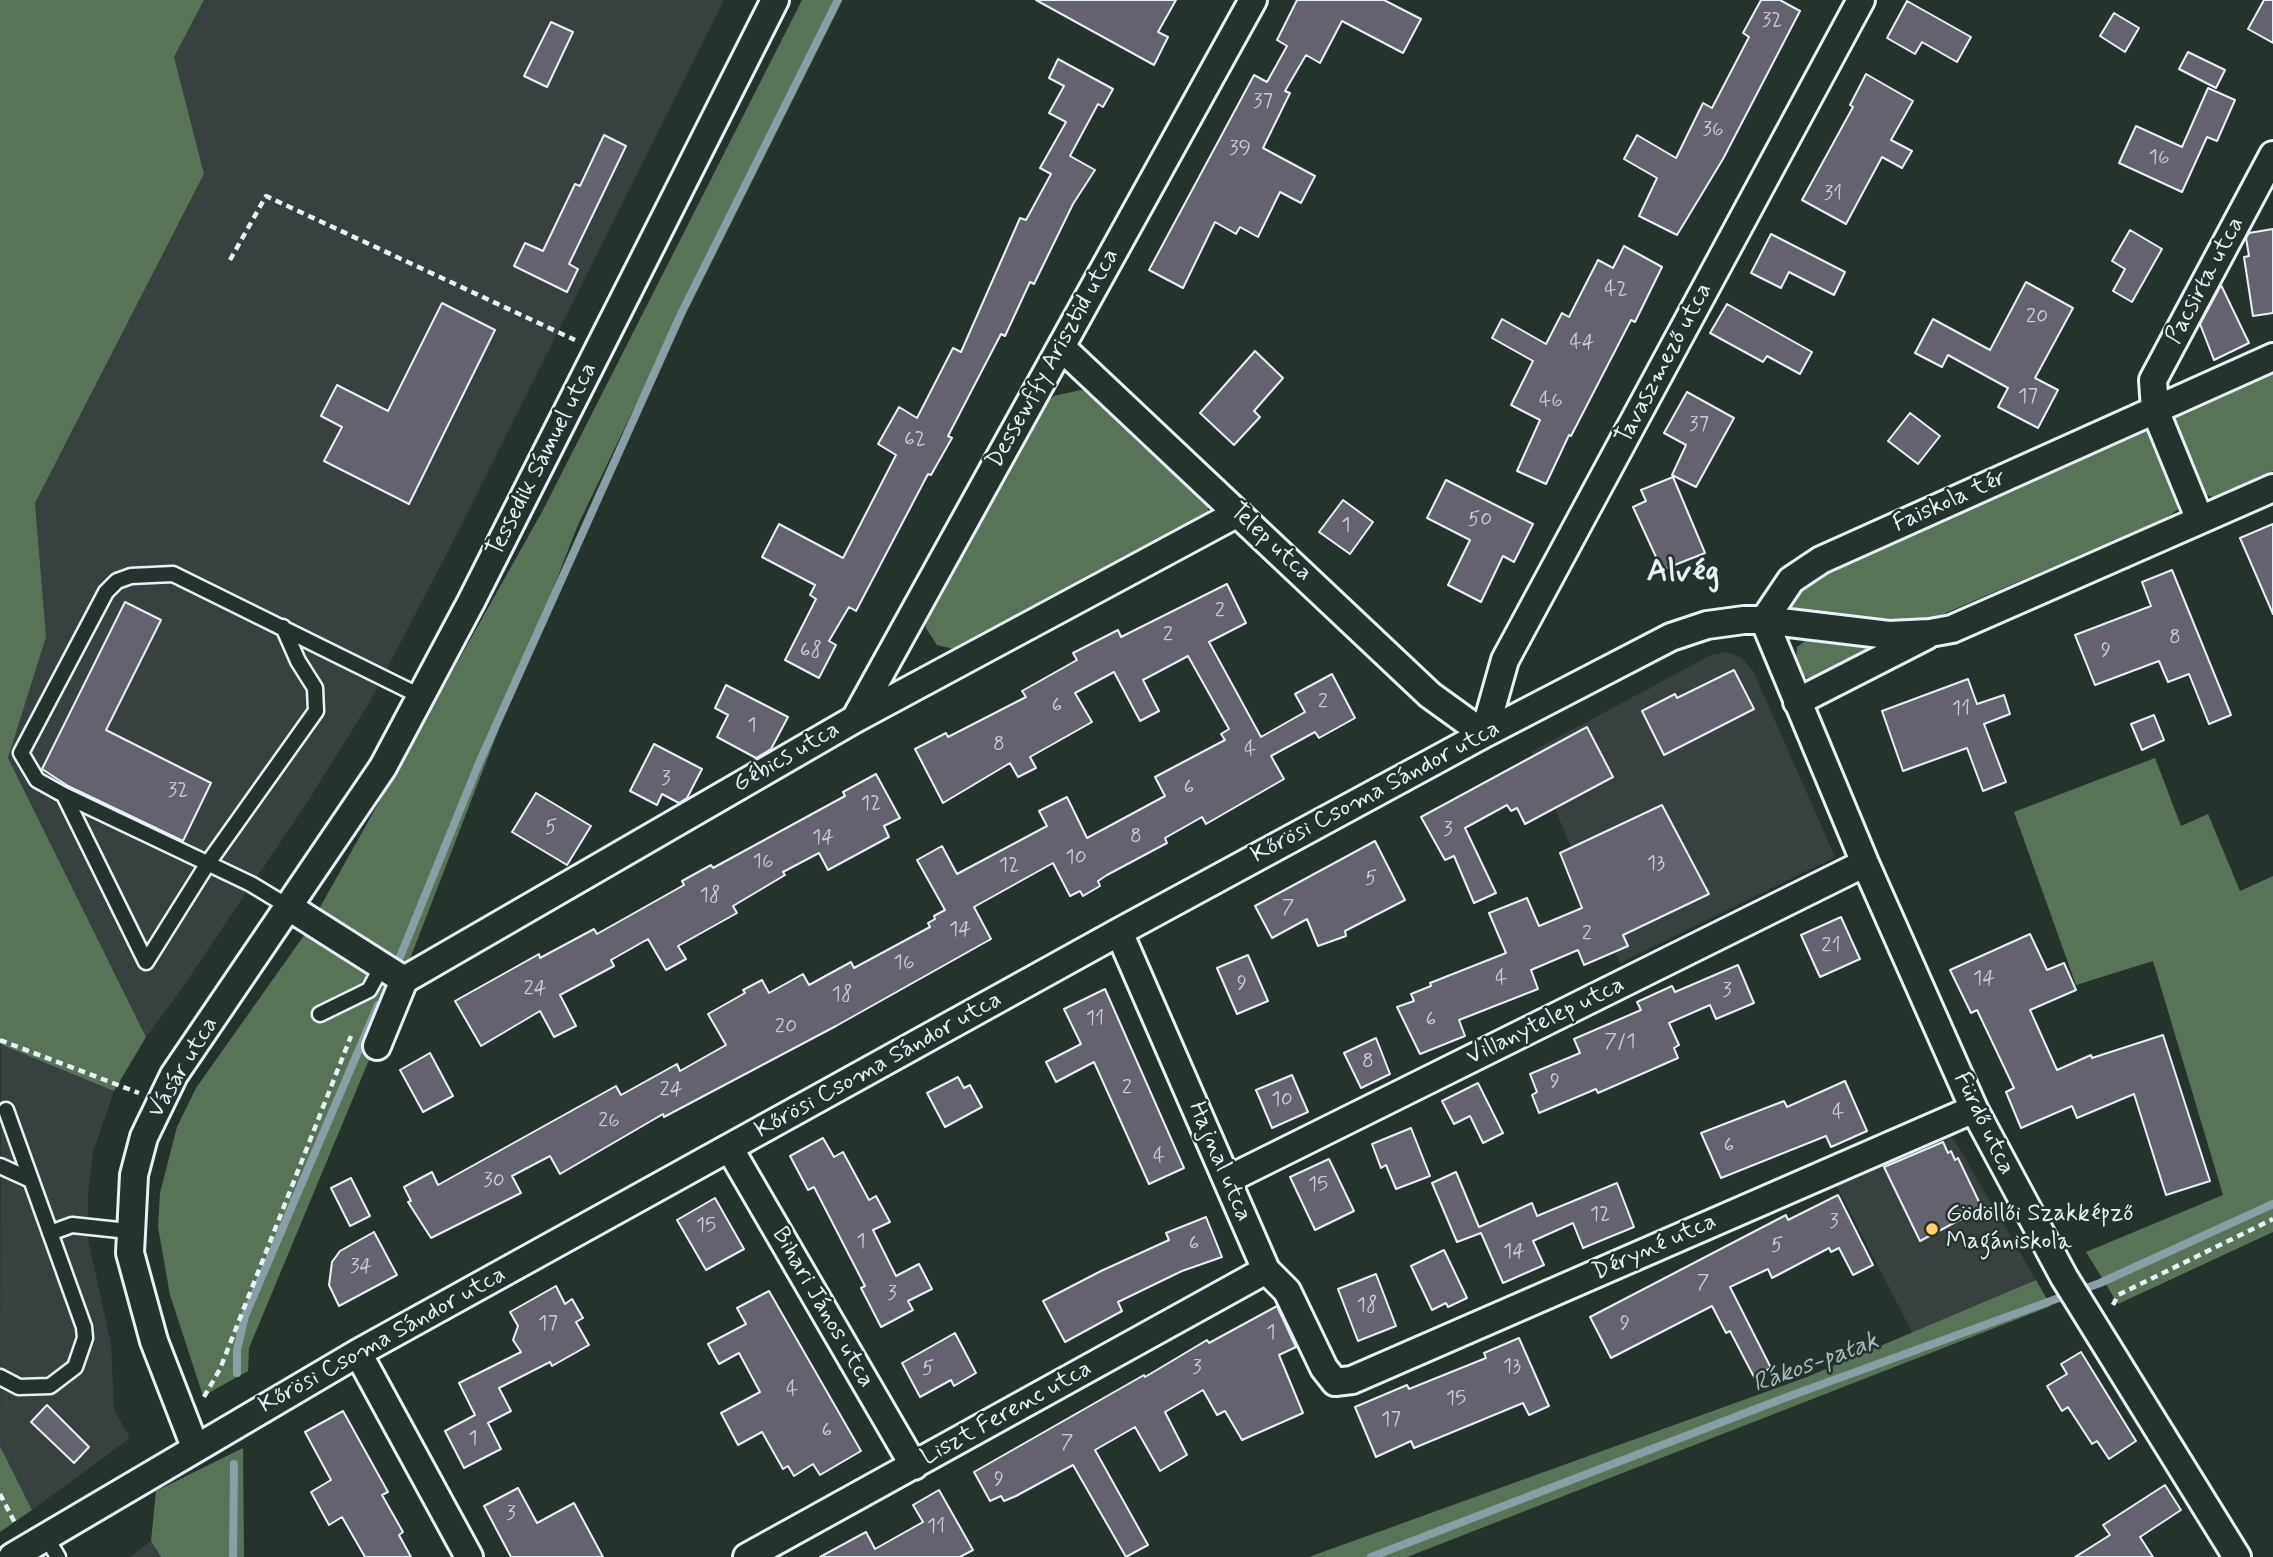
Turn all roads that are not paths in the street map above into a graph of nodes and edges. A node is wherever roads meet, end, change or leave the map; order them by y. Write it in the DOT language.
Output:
graph roads {
  1 [pos="775,0"];
  2 [pos="1253,0"];
  3 [pos="1861,0"];
  4 [pos="2273,155"];
  5 [pos="1061,346"];
  6 [pos="2273,356"];
  7 [pos="2155,410"];
  8 [pos="2273,488"];
  9 [pos="1238,513"];
  10 [pos="2200,520"];
  11 [pos="1764,620"];
  12 [pos="283,627"];
  13 [pos="1930,633"];
  14 [pos="420,696"];
  15 [pos="1797,702"];
  16 [pos="855,719"];
  17 [pos="1484,734"];
  18 [pos="64,795"];
  19 [pos="208,863"];
  20 [pos="1865,863"];
  21 [pos="289,907"];
  22 [pos="1119,932"];
  23 [pos="380,968"];
  24 [pos="404,980"];
  25 [pos="320,1014"];
  26 [pos="377,1046"];
  27 [pos="1973,1109"];
  28 [pos="6,1111"];
  29 [pos="730,1149"];
  30 [pos="0,1166"];
  31 [pos="31,1180"];
  32 [pos="1227,1180"];
  33 [pos="128,1231"];
  34 [pos="50,1233"];
  35 [pos="1266,1270"];
  36 [pos="358,1353"];
  37 [pos="0,1377"];
  38 [pos="1335,1381"];
  39 [pos="191,1436"];
  40 [pos="914,1466"];
  41 [pos="36,1550"];
  42 [pos="469,1557"];
  43 [pos="747,1557"];
  44 [pos="2237,1557"];
  1 -- 14 [label="street, Tessedik Sámuel utca"];
  2 -- 5 [label="street, Dessewffy Arisztid utca"];
  3 -- 17 [label="street, Tavaszmező utca"];
  4 -- 7 [label="street, Pacsirta utca"];
  5 -- 9 [label="street, Telep utca"];
  5 -- 16 [label="street, Dessewffy Arisztid utca"];
  6 -- 7 [label="street, Faiskola tér"];
  7 -- 10 [label="street"];
  7 -- 11 [label="street, Faiskola tér"];
  8 -- 10 [label="street"];
  9 -- 16 [label="street, Gébics utca"];
  9 -- 17 [label="street, Telep utca"];
  10 -- 13 [label="street"];
  11 -- 13 [label="street"];
  11 -- 15 [label="street"];
  11 -- 17 [label="street, Kőrösi Csoma Sándor utca"];
  12 -- 14 [label="lane"];
  12 -- 18 [label="lane"];
  12 -- 19 [label="lane"];
  13 -- 15 [label="street"];
  14 -- 21 [label="street, Tessedik Sámuel utca"];
  15 -- 20 [label="street, Fürdő utca"];
  16 -- 24 [label="street, Gébics utca"];
  17 -- 22 [label="street, Kőrösi Csoma Sándor utca"];
  18 -- 19 [label="lane"];
  18 -- 19 [label="lane"];
  19 -- 21 [label="lane"];
  20 -- 27 [label="street, Fürdő utca"];
  20 -- 32 [label="street, Villanytelep utca"];
  21 -- 23 [label="street"];
  21 -- 33 [label="street, Vásár utca"];
  22 -- 29 [label="street, Kőrösi Csoma Sándor utca"];
  22 -- 32 [label="street, Hajnal utca"];
  23 -- 24 [label="street"];
  23 -- 25 [label="lane"];
  24 -- 26 [label="street"];
  27 -- 38 [label="street, Déryné utca"];
  27 -- 44 [label="street, Fürdő utca"];
  28 -- 31 [label="lane"];
  29 -- 36 [label="street, Kőrösi Csoma Sándor utca"];
  29 -- 40 [label="street, Bihari János utca"];
  30 -- 31 [label="lane"];
  31 -- 34 [label="lane"];
  32 -- 35 [label="street, Hajnal utca"];
  33 -- 34 [label="lane"];
  33 -- 39 [label="street, Vásár utca"];
  34 -- 37 [label="lane"];
  35 -- 38 [label="street, Hajnal utca"];
  35 -- 40 [label="street, Liszt Ferenc utca"];
  36 -- 39 [label="street, Kőrösi Csoma Sándor utca"];
  36 -- 42 [label="street"];
  39 -- 41 [label="street, Kőrösi Csoma Sándor utca"];
  40 -- 43 [label="street, Liszt Ferenc utca"];
}
